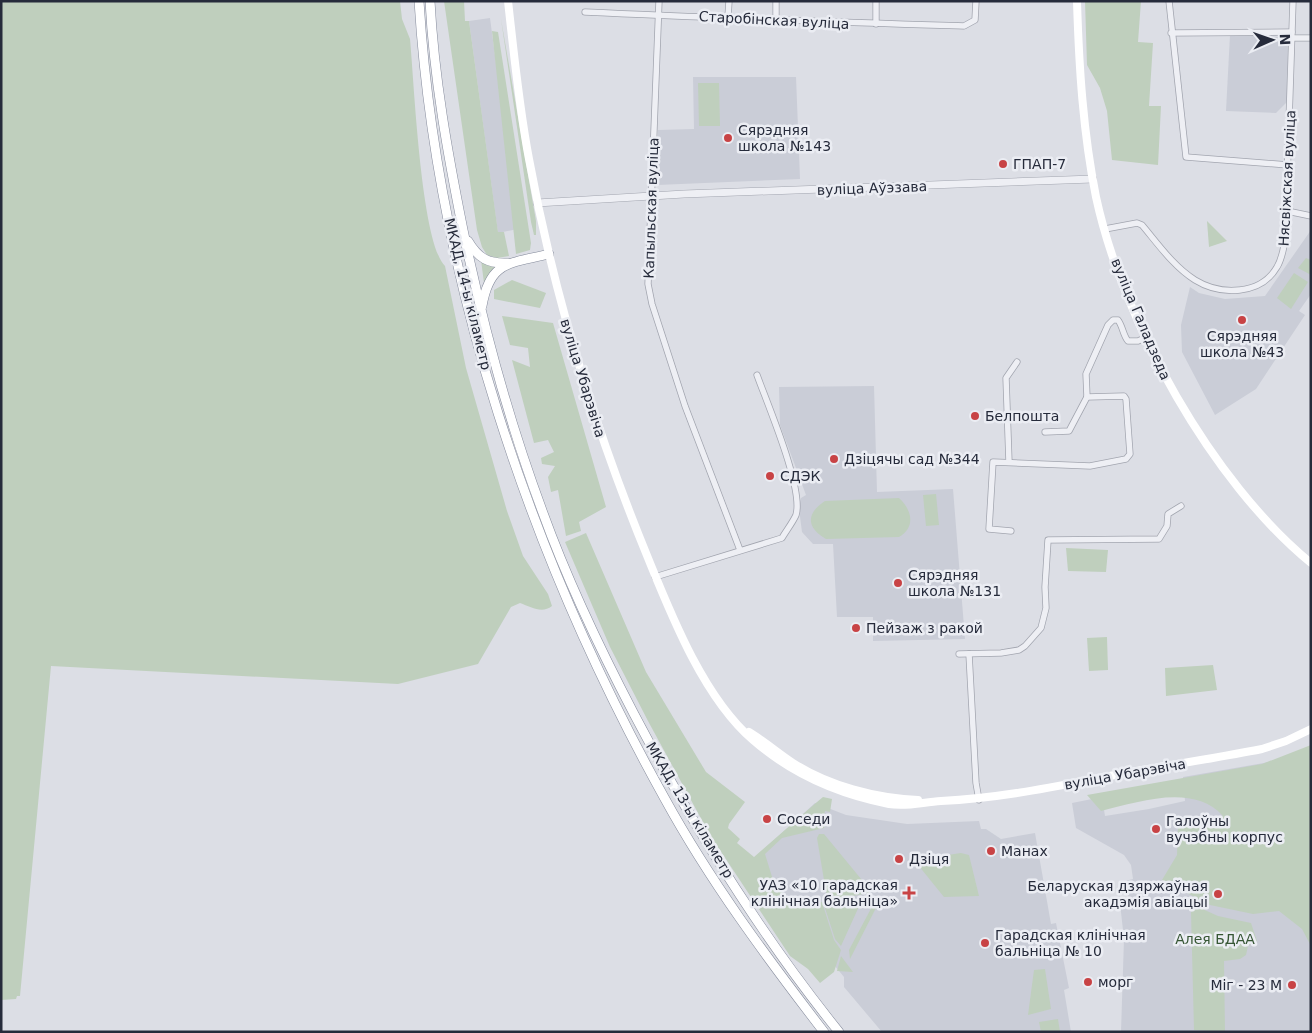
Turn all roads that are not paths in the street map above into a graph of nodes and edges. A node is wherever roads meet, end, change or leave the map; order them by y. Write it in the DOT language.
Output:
graph roads {
  1 [pos="420,1"];
  2 [pos="430,1"];
  3 [pos="508,1"];
  4 [pos="659,1"];
  5 [pos="729,1"];
  6 [pos="776,1"];
  7 [pos="876,1"];
  8 [pos="976,1"];
  9 [pos="1077,1"];
  10 [pos="1169,1"];
  11 [pos="1293,1"];
  12 [pos="585,12"];
  13 [pos="658,16"];
  14 [pos="728,17"];
  15 [pos="776,18"];
  16 [pos="876,24"];
  17 [pos="1171,33"];
  18 [pos="1292,35"];
  19 [pos="1311,38"];
  20 [pos="1288,164"];
  21 [pos="1094,178"];
  22 [pos="651,196"];
  23 [pos="537,203"];
  24 [pos="1287,211"];
  25 [pos="1311,216"];
  26 [pos="1105,229"];
  27 [pos="464,235"];
  28 [pos="549,254"];
  29 [pos="513,263"];
  30 [pos="482,311"];
  31 [pos="1147,337"];
  32 [pos="1017,362"];
  33 [pos="757,375"];
  34 [pos="1087,397"];
  35 [pos="1045,432"];
  36 [pos="1008,462"];
  37 [pos="1181,506"];
  38 [pos="1011,531"];
  39 [pos="740,550"];
  40 [pos="1310,562"];
  41 [pos="568,573"];
  42 [pos="558,577"];
  43 [pos="655,577"];
  44 [pos="959,654"];
  45 [pos="969,654"];
  46 [pos="1311,728"];
  47 [pos="979,800"];
  48 [pos="824,1032"];
  49 [pos="839,1032"];
  1 -- 42 [label="highway, МКАД, 14-ы кіламетр"];
  2 -- 27 [label="highway, МКАД, 14-ы кіламетр"];
  3 -- 23 [label="main road, вуліца Убарэвіча"];
  4 -- 13 [label="street, Капыльская вуліца"];
  5 -- 14 [label="street"];
  6 -- 15 [label="street"];
  7 -- 16 [label="street"];
  8 -- 16 [label="street, Старобінская вуліца"];
  9 -- 21 [label="main road, вуліца Галадзеда"];
  10 -- 17 [label="street"];
  11 -- 18 [label="street, Нясвіжская вуліца"];
  12 -- 13 [label="street, Старобінская вуліца"];
  13 -- 14 [label="street, Старобінская вуліца"];
  13 -- 22 [label="street, Капыльская вуліца"];
  14 -- 15 [label="street, Старобінская вуліца"];
  15 -- 16 [label="street, Старобінская вуліца"];
  17 -- 18 [label="street"];
  17 -- 20 [label="street"];
  18 -- 19 [label="street"];
  18 -- 20 [label="street, Нясвіжская вуліца"];
  20 -- 24 [label="street, Нясвіжская вуліца"];
  21 -- 22 [label="street, вуліца Аўэзава"];
  21 -- 26 [label="main road, вуліца Галадзеда"];
  22 -- 23 [label="street, вуліца Аўэзава"];
  22 -- 39 [label="street, Капыльская вуліца"];
  23 -- 28 [label="main road, вуліца Убарэвіча"];
  24 -- 25 [label="street"];
  24 -- 26 [label="street, Нясвіжская вуліца"];
  26 -- 31 [label="main road, вуліца Галадзеда"];
  27 -- 29 [label="highway"];
  27 -- 30 [label="highway, МКАД, 14-ы кіламетр"];
  28 -- 29 [label="highway"];
  28 -- 43 [label="main road, вуліца Убарэвіча"];
  29 -- 30 [label="highway"];
  30 -- 41 [label="highway, МКАД, 14-ы кіламетр"];
  31 -- 34 [label="street"];
  31 -- 40 [label="main road, вуліца Галадзеда"];
  32 -- 36 [label="street"];
  33 -- 39 [label="street"];
  34 -- 35 [label="street"];
  34 -- 36 [label="street"];
  36 -- 38 [label="street"];
  37 -- 45 [label="street"];
  39 -- 43 [label="street"];
  41 -- 49 [label="highway, МКАД, 13-ы кіламетр"];
  42 -- 48 [label="highway, МКАД, 13-ы кіламетр"];
  43 -- 47 [label="main road, вуліца Убарэвіча"];
  44 -- 45 [label="street"];
  45 -- 47 [label="street"];
  46 -- 47 [label="main road, вуліца Убарэвіча"];
}
